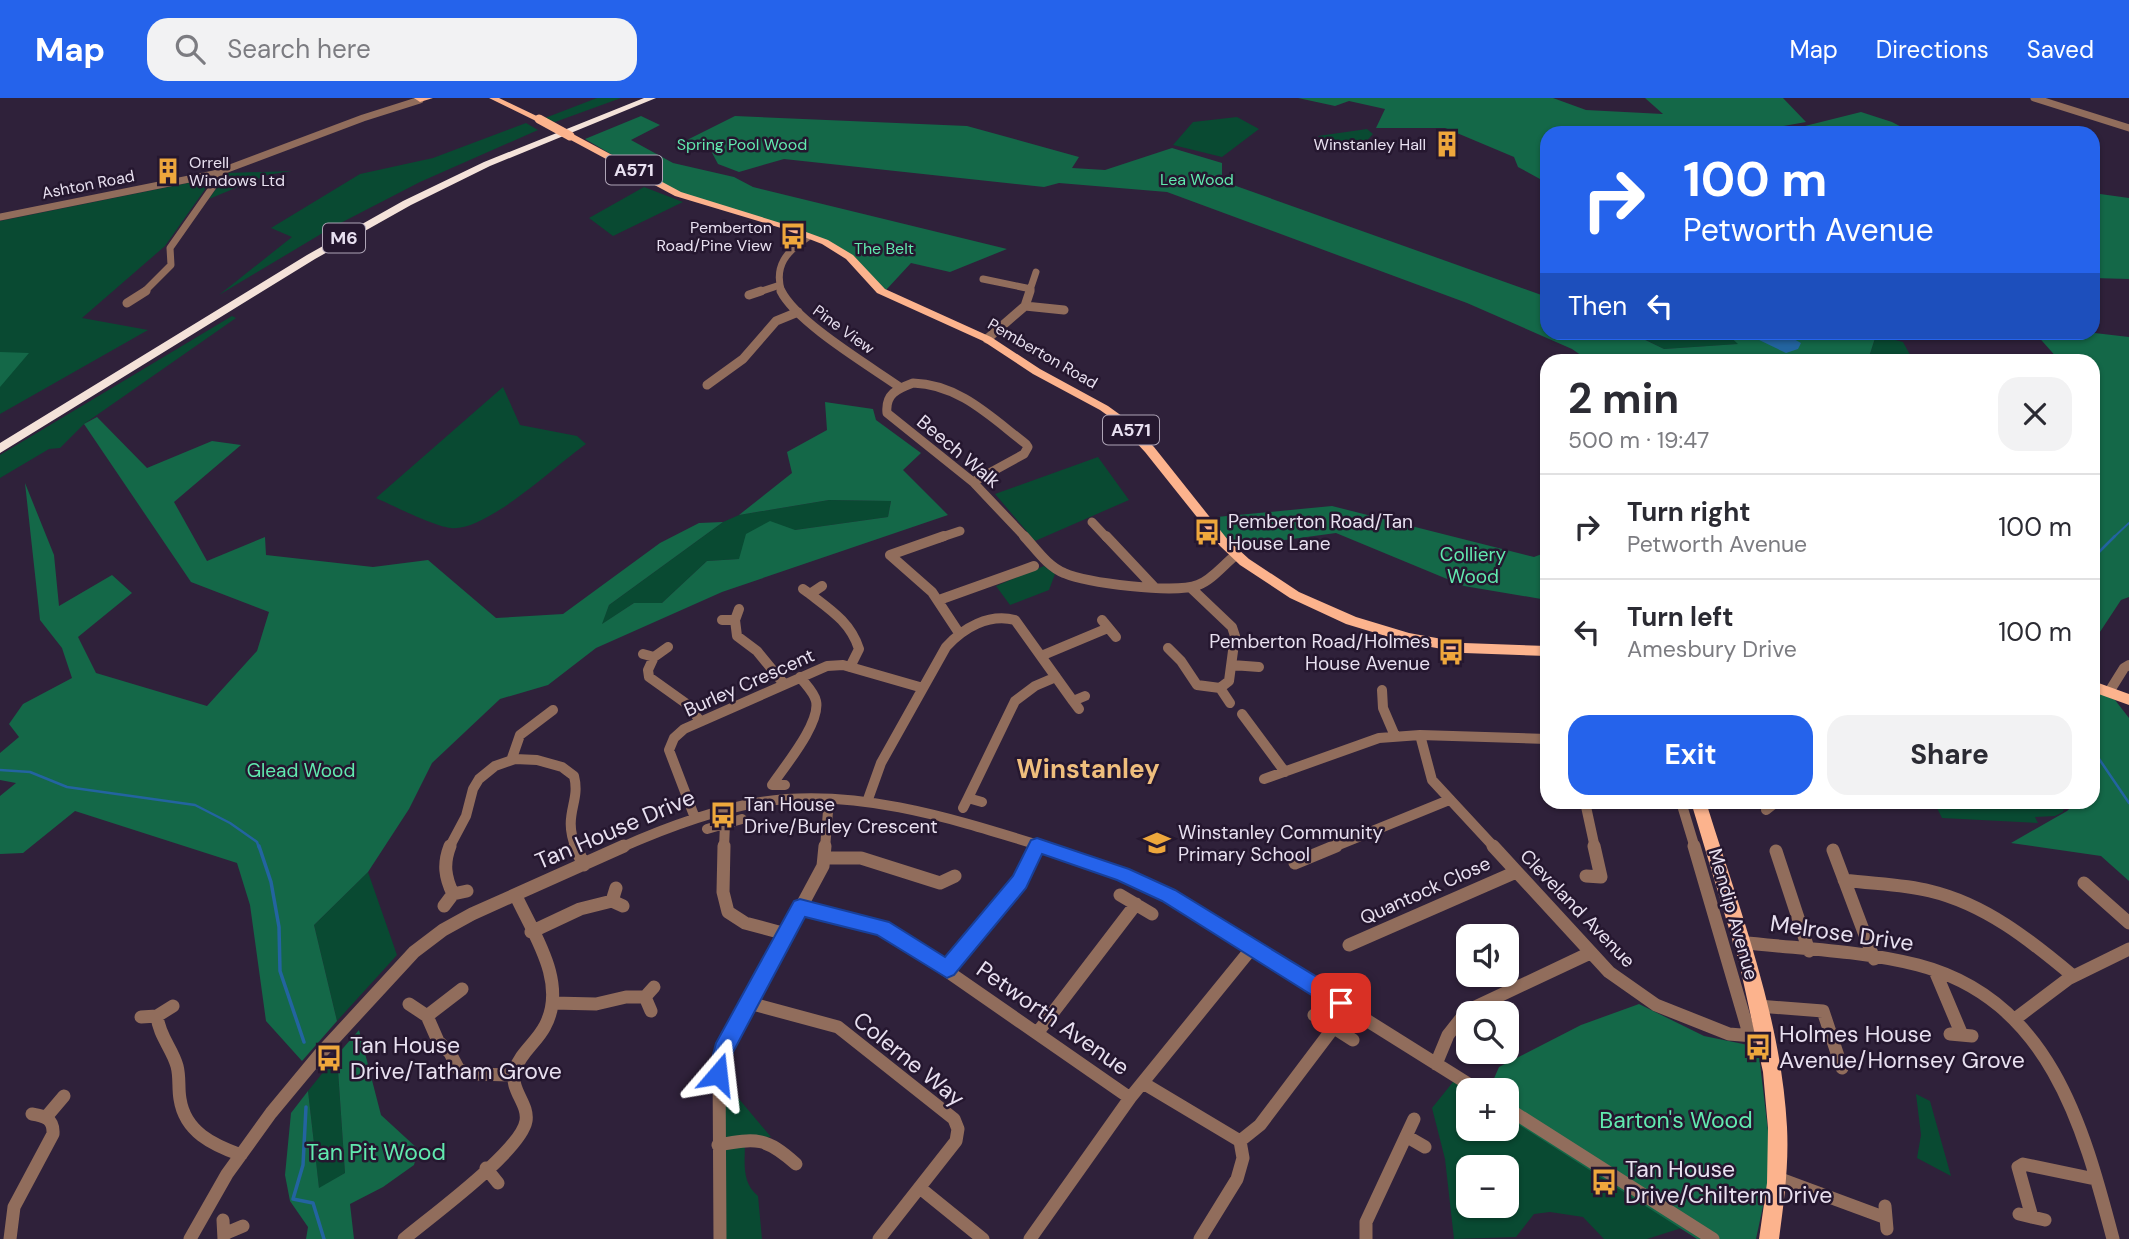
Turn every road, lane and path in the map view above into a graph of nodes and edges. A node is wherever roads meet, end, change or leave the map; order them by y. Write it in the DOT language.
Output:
graph roads {
  1 [pos="493,98"];
  2 [pos="632,98"];
  3 [pos="652,98"];
  4 [pos="2034,98"];
  5 [pos="422,99"];
  6 [pos="2129,128"];
  7 [pos="224,171"];
  8 [pos="0,217"];
  9 [pos="808,237"];
  10 [pos="1036,272"];
  11 [pos="983,279"];
  12 [pos="780,285"];
  13 [pos="1031,289"];
  14 [pos="749,295"];
  15 [pos="127,303"];
  16 [pos="1025,306"];
  17 [pos="1064,310"];
  18 [pos="798,312"];
  19 [pos="987,339"];
  20 [pos="707,385"];
  21 [pos="901,387"];
  22 [pos="50,414"];
  23 [pos="9,435"];
  24 [pos="0,449"];
  25 [pos="973,482"];
  26 [pos="1092,522"];
  27 [pos="960,531"];
  28 [pos="883,545"];
  29 [pos="890,555"];
  30 [pos="1236,555"];
  31 [pos="1034,566"];
  32 [pos="822,586"];
  33 [pos="1154,587"];
  34 [pos="1191,588"];
  35 [pos="939,600"];
  36 [pos="722,620"];
  37 [pos="959,633"];
  38 [pos="1116,637"];
  39 [pos="668,648"];
  40 [pos="1168,648"];
  41 [pos="1540,650"];
  42 [pos="1041,656"];
  43 [pos="1232,665"];
  44 [pos="2129,665"];
  45 [pos="850,667"];
  46 [pos="1259,668"];
  47 [pos="800,677"];
  48 [pos="1056,677"];
  49 [pos="784,684"];
  50 [pos="923,688"];
  51 [pos="1220,688"];
  52 [pos="2100,689"];
  53 [pos="1382,690"];
  54 [pos="2109,692"];
  55 [pos="1085,696"];
  56 [pos="2129,700"];
  57 [pos="1230,703"];
  58 [pos="553,710"];
  59 [pos="1242,714"];
  60 [pos="700,722"];
  61 [pos="1420,735"];
  62 [pos="1395,736"];
  63 [pos="1540,739"];
  64 [pos="512,758"];
  65 [pos="1285,772"];
  66 [pos="1264,779"];
  67 [pos="785,785"];
  68 [pos="829,799"];
  69 [pos="1449,800"];
  70 [pos="867,802"];
  71 [pos="982,802"];
  72 [pos="1587,809"];
  73 [pos="1683,809"];
  74 [pos="1700,809"];
  75 [pos="695,818"];
  76 [pos="742,819"];
  77 [pos="725,824"];
  78 [pos="707,830"];
  79 [pos="1037,845"];
  80 [pos="1833,850"];
  81 [pos="1776,851"];
  82 [pos="826,858"];
  83 [pos="1295,863"];
  84 [pos="584,865"];
  85 [pos="1516,872"];
  86 [pos="955,876"];
  87 [pos="1586,876"];
  88 [pos="1844,880"];
  89 [pos="2083,882"];
  90 [pos="467,891"];
  91 [pos="453,894"];
  92 [pos="1120,895"];
  93 [pos="516,896"];
  94 [pos="617,898"];
  95 [pos="1136,904"];
  96 [pos="444,906"];
  97 [pos="800,907"];
  98 [pos="1152,914"];
  99 [pos="2129,923"];
  100 [pos="531,932"];
  101 [pos="786,934"];
  102 [pos="1739,942"];
  103 [pos="1349,944"];
  104 [pos="1252,948"];
  105 [pos="2129,949"];
  106 [pos="1809,951"];
  107 [pos="1590,953"];
  108 [pos="1874,959"];
  109 [pos="947,969"];
  110 [pos="1935,971"];
  111 [pos="2073,976"];
  112 [pos="462,989"];
  113 [pos="553,1003"];
  114 [pos="749,1003"];
  115 [pos="409,1004"];
  116 [pos="173,1006"];
  117 [pos="1758,1006"];
  118 [pos="651,1011"];
  119 [pos="1314,1015"];
  120 [pos="158,1016"];
  121 [pos="427,1016"];
  122 [pos="141,1017"];
  123 [pos="2015,1019"];
  124 [pos="1334,1027"];
  125 [pos="1038,1032"];
  126 [pos="1961,1035"];
  127 [pos="1758,1037"];
  128 [pos="1353,1041"];
  129 [pos="1436,1064"];
  130 [pos="1842,1068"];
  131 [pos="513,1075"];
  132 [pos="1459,1078"];
  133 [pos="1143,1083"];
  134 [pos="64,1096"];
  135 [pos="1130,1098"];
  136 [pos="1519,1116"];
  137 [pos="1414,1119"];
  138 [pos="1406,1136"];
  139 [pos="1240,1141"];
  140 [pos="718,1145"];
  141 [pos="1426,1147"];
  142 [pos="240,1155"];
  143 [pos="796,1164"];
  144 [pos="486,1168"];
  145 [pos="1778,1178"];
  146 [pos="2095,1179"];
  147 [pos="498,1183"];
  148 [pos="920,1188"];
  149 [pos="2032,1217"];
  150 [pos="1886,1218"];
  151 [pos="243,1226"];
  152 [pos="223,1231"];
  153 [pos="10,1239"];
  154 [pos="190,1239"];
  155 [pos="404,1239"];
  156 [pos="720,1239"];
  157 [pos="879,1239"];
  158 [pos="983,1239"];
  159 [pos="1030,1239"];
  160 [pos="1200,1239"];
  161 [pos="1366,1239"];
  162 [pos="1713,1239"];
  163 [pos="1769,1239"];
  164 [pos="2113,1239"];
  1 -- 9 [label="main road, Pemberton Road / A571, bridge"];
  2 -- 22 [label="highway, M6"];
  3 -- 22 [label="highway, M6"];
  4 -- 6 [label="street"];
  5 -- 7 [label="street, Ashton Road"];
  7 -- 8 [label="street, Ashton Road"];
  7 -- 15 [label="street"];
  9 -- 12 [label="street"];
  9 -- 19 [label="main road, Pemberton Road / A571"];
  10 -- 13 [label="street"];
  11 -- 13 [label="street"];
  12 -- 14 [label="street"];
  12 -- 18 [label="street, Pine View"];
  13 -- 16 [label="street"];
  16 -- 17 [label="street"];
  16 -- 19 [label="street"];
  18 -- 20 [label="street"];
  18 -- 21 [label="street, Pine View"];
  19 -- 30 [label="main road, Pemberton Road / A571"];
  21 -- 25 [label="street, Beech Walk"];
  21 -- 25 [label="street"];
  22 -- 23 [label="highway, M6"];
  23 -- 24 [label="highway, M6"];
  25 -- 33 [label="street, Beech Walk"];
  26 -- 33 [label="street"];
  27 -- 29 [label="street"];
  28 -- 29 [label="street"];
  29 -- 35 [label="street"];
  30 -- 34 [label="street"];
  30 -- 41 [label="main road, Pemberton Road / A571"];
  31 -- 35 [label="street"];
  32 -- 45 [label="street"];
  33 -- 34 [label="street"];
  34 -- 43 [label="street"];
  35 -- 37 [label="street"];
  36 -- 49 [label="street"];
  37 -- 42 [label="street"];
  37 -- 50 [label="street"];
  38 -- 42 [label="street"];
  39 -- 60 [label="street"];
  40 -- 51 [label="street"];
  42 -- 48 [label="street"];
  43 -- 46 [label="street"];
  43 -- 51 [label="street"];
  44 -- 54 [label="street"];
  45 -- 47 [label="street, Burley Crescent"];
  45 -- 50 [label="street, Burley Crescent"];
  47 -- 49 [label="street, Burley Crescent"];
  47 -- 67 [label="street"];
  48 -- 55 [label="street"];
  48 -- 71 [label="street"];
  49 -- 60 [label="street, Burley Crescent"];
  50 -- 70 [label="street"];
  51 -- 57 [label="street"];
  52 -- 54 [label="main road"];
  53 -- 62 [label="street"];
  54 -- 56 [label="main road"];
  58 -- 64 [label="street"];
  59 -- 65 [label="street"];
  60 -- 75 [label="street, Burley Crescent"];
  61 -- 62 [label="street"];
  61 -- 63 [label="street"];
  61 -- 69 [label="street, Cleveland Avenue"];
  62 -- 65 [label="street"];
  64 -- 84 [label="street"];
  64 -- 91 [label="street"];
  65 -- 66 [label="street"];
  68 -- 70 [label="street, Tan House Drive"];
  68 -- 75 [label="street, Tan House Drive"];
  68 -- 82 [label="street"];
  69 -- 83 [label="street"];
  69 -- 85 [label="street, Cleveland Avenue"];
  70 -- 79 [label="street, Tan House Drive"];
  72 -- 87 [label="street"];
  73 -- 127 [label="street, Mendip Avenue"];
  74 -- 102 [label="main road"];
  75 -- 84 [label="street, Tan House Drive"];
  76 -- 77 [label="street"];
  77 -- 78 [label="street"];
  77 -- 101 [label="street"];
  79 -- 104 [label="street, Tan House Drive"];
  79 -- 109 [label="street"];
  80 -- 88 [label="street"];
  81 -- 106 [label="street"];
  82 -- 86 [label="street"];
  82 -- 97 [label="street"];
  84 -- 93 [label="street, Tan House Drive"];
  85 -- 103 [label="street, Quantock Close"];
  85 -- 107 [label="street, Cleveland Avenue"];
  88 -- 108 [label="street"];
  88 -- 111 [label="street"];
  89 -- 99 [label="street"];
  90 -- 91 [label="street"];
  91 -- 96 [label="street"];
  92 -- 95 [label="street"];
  93 -- 100 [label="street"];
  93 -- 142 [label="street, Tan House Drive"];
  94 -- 100 [label="street"];
  95 -- 98 [label="street"];
  95 -- 125 [label="street"];
  97 -- 101 [label="street"];
  97 -- 109 [label="street, Petworth Avenue"];
  100 -- 113 [label="street"];
  101 -- 114 [label="street"];
  102 -- 106 [label="street, Melrose Drive"];
  102 -- 117 [label="main road"];
  104 -- 129 [label="street, Tan House Drive"];
  104 -- 133 [label="street"];
  105 -- 111 [label="street"];
  106 -- 108 [label="street, Melrose Drive"];
  107 -- 127 [label="street, Cleveland Avenue"];
  107 -- 129 [label="street"];
  108 -- 110 [label="street, Melrose Drive"];
  109 -- 125 [label="street, Petworth Avenue"];
  110 -- 123 [label="street, Melrose Drive"];
  110 -- 126 [label="street"];
  111 -- 123 [label="street"];
  112 -- 121 [label="street"];
  113 -- 118 [label="street"];
  113 -- 131 [label="street"];
  114 -- 140 [label="street"];
  114 -- 148 [label="street, Colerne Way"];
  115 -- 121 [label="street"];
  116 -- 120 [label="street"];
  117 -- 127 [label="main road"];
  117 -- 130 [label="street"];
  119 -- 124 [label="street"];
  120 -- 122 [label="street"];
  120 -- 142 [label="street"];
  121 -- 131 [label="street"];
  123 -- 146 [label="street, Melrose Drive"];
  124 -- 128 [label="street"];
  124 -- 139 [label="street"];
  125 -- 135 [label="street, Petworth Avenue"];
  127 -- 145 [label="main road"];
  129 -- 132 [label="street, Tan House Drive"];
  131 -- 144 [label="street"];
  133 -- 135 [label="street"];
  133 -- 139 [label="street"];
  134 -- 153 [label="street"];
  135 -- 159 [label="street"];
  136 -- 162 [label="street"];
  137 -- 138 [label="street"];
  138 -- 141 [label="street"];
  138 -- 161 [label="street"];
  139 -- 160 [label="street"];
  140 -- 143 [label="street"];
  140 -- 156 [label="street"];
  142 -- 154 [label="street, Tan House Drive"];
  144 -- 147 [label="street"];
  144 -- 155 [label="street"];
  145 -- 150 [label="street"];
  145 -- 163 [label="main road"];
  146 -- 149 [label="street"];
  146 -- 164 [label="street, Melrose Drive"];
  148 -- 157 [label="street"];
  148 -- 158 [label="street"];
  151 -- 152 [label="street"];
}
